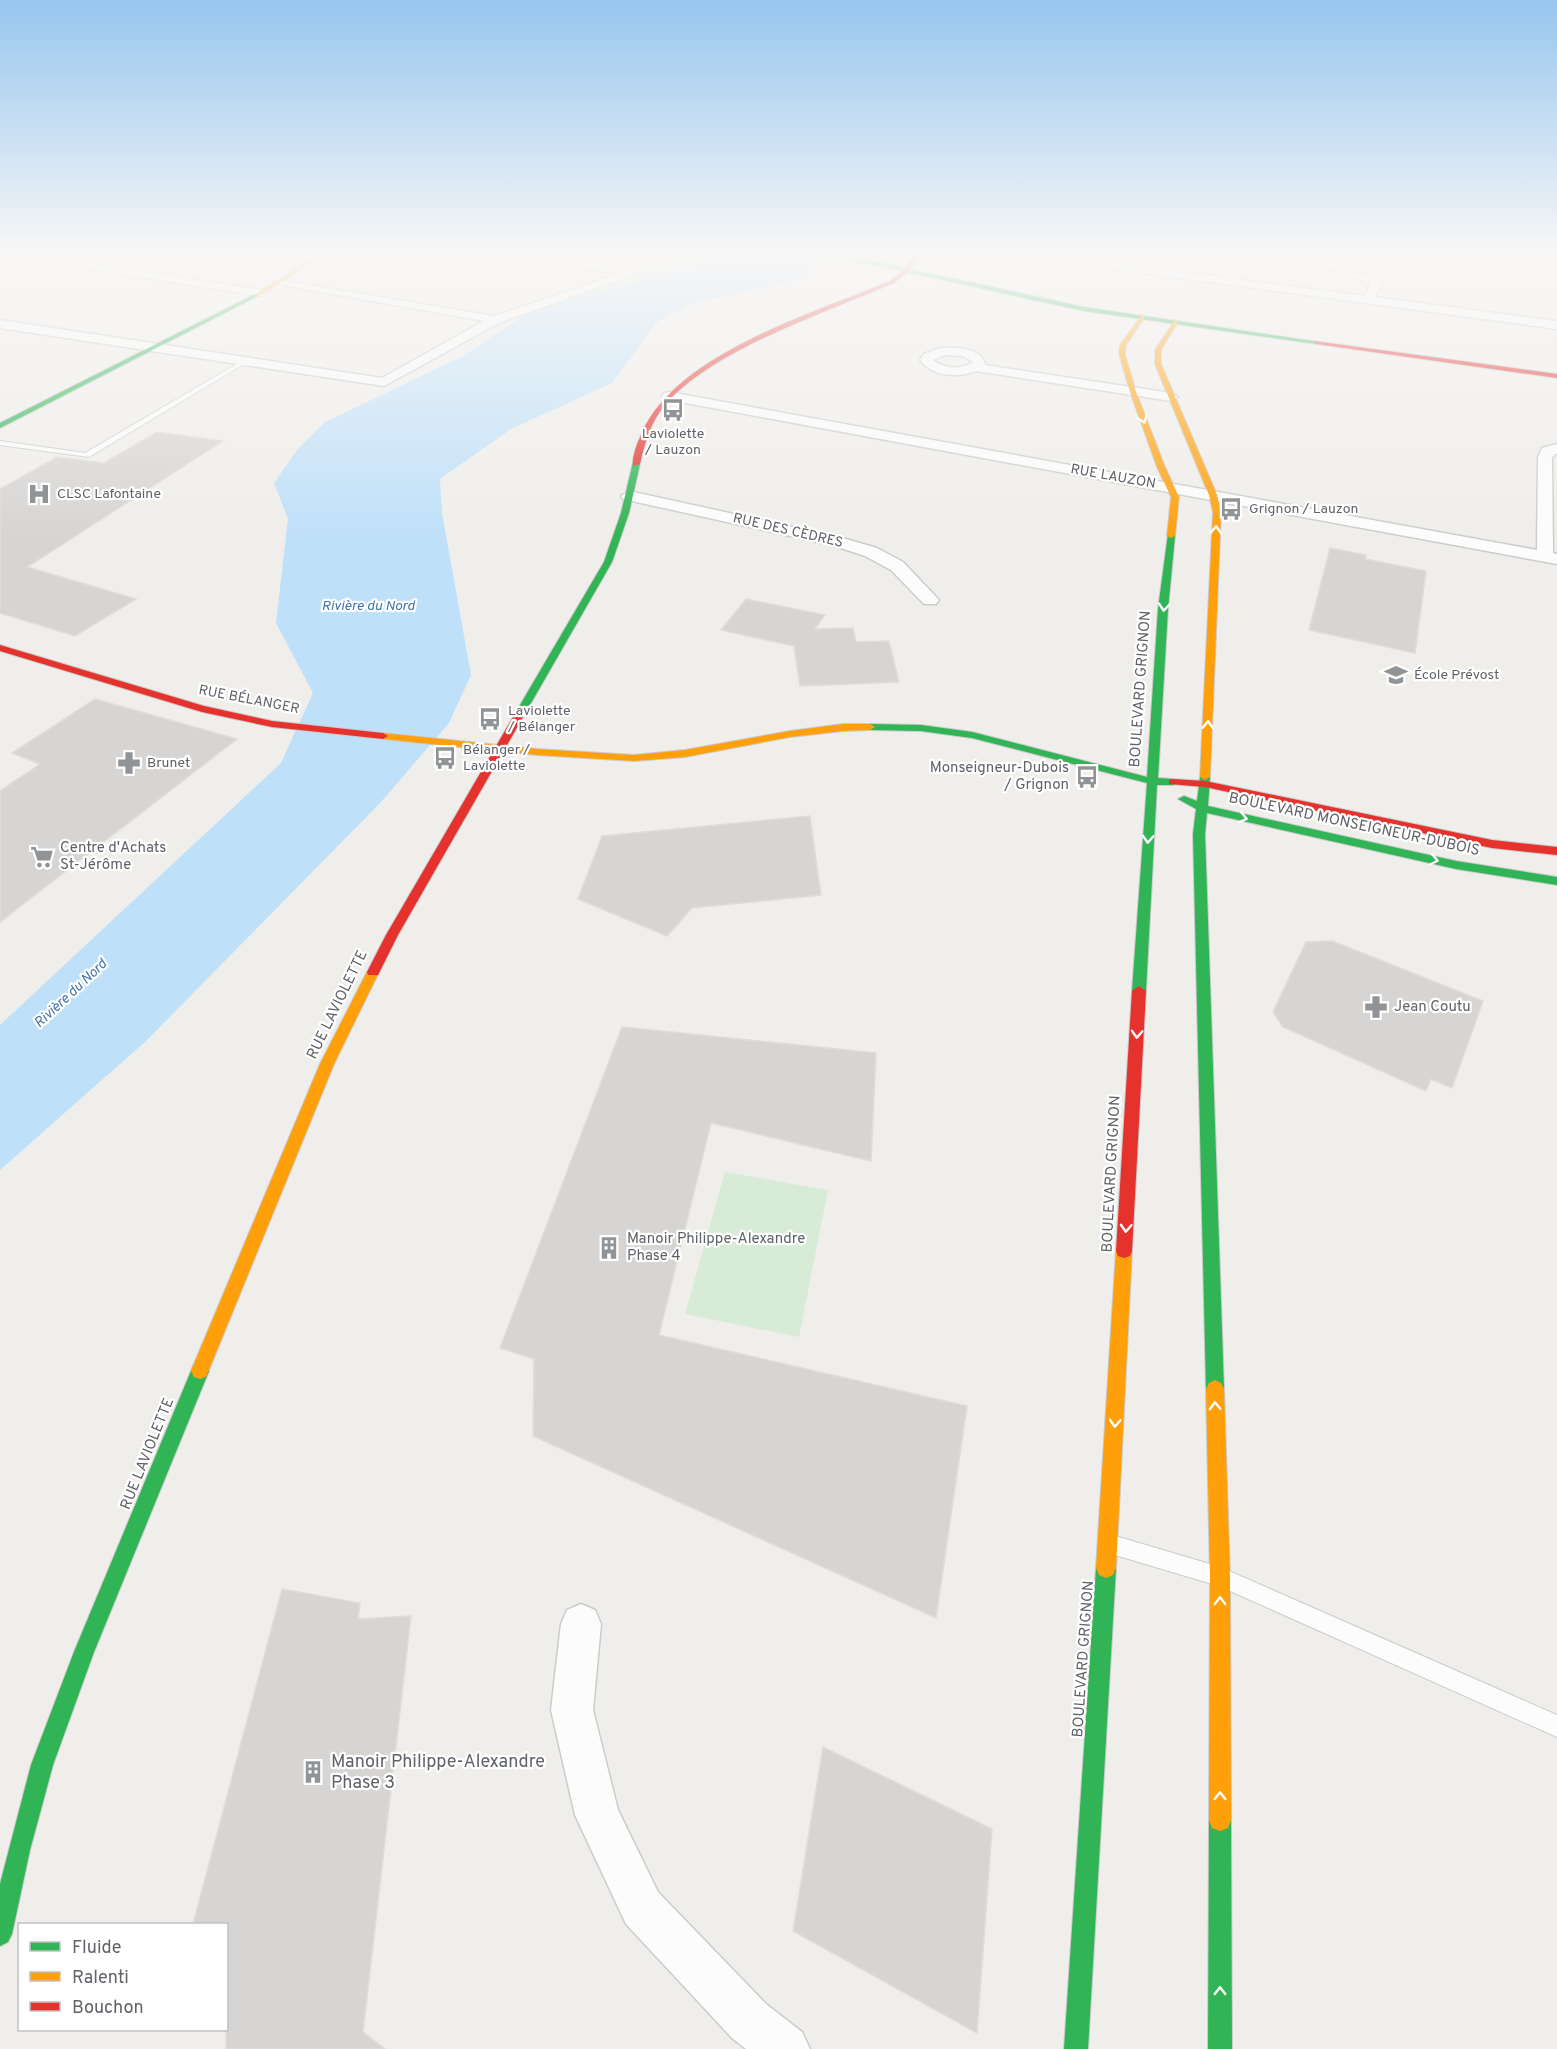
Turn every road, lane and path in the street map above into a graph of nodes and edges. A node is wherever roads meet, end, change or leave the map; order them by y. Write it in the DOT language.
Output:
graph roads {
  1 [pos="153,348"];
  2 [pos="167,348"];
  3 [pos="446,348"];
  4 [pos="744,348"];
  5 [pos="1123,348"];
  6 [pos="1159,348"];
  7 [pos="1311,348"];
  8 [pos="1338,348"];
  9 [pos="247,360"];
  10 [pos="975,367"];
  11 [pos="1557,376"];
  12 [pos="1557,386"];
  13 [pos="1133,392"];
  14 [pos="669,396"];
  15 [pos="1171,397"];
  16 [pos="0,426"];
  17 [pos="0,443"];
  18 [pos="1557,448"];
  19 [pos="1171,487"];
  20 [pos="629,495"];
  21 [pos="1213,495"];
  22 [pos="1551,558"];
  23 [pos="930,600"];
  24 [pos="0,648"];
  25 [pos="500,749"];
  26 [pos="1151,781"];
  27 [pos="1205,784"];
  28 [pos="1202,808"];
  29 [pos="1557,851"];
  30 [pos="1557,881"];
  31 [pos="1107,1544"];
  32 [pos="1220,1577"];
  33 [pos="581,1624"];
  34 [pos="1557,1726"];
  35 [pos="0,1934"];
  36 [pos="785,2049"];
  37 [pos="1076,2049"];
  38 [pos="1220,2049"];
  1 -- 16 [label="street"];
  2 -- 9 [label="street"];
  3 -- 9 [label="street"];
  4 -- 14 [label="street, RUE LAVIOLETTE"];
  5 -- 13 [label="street, BOULEVARD GRIGNON"];
  6 -- 15 [label="street"];
  7 -- 12 [label="street"];
  8 -- 11 [label="street"];
  9 -- 17 [label="lane"];
  10 -- 13 [label="street"];
  13 -- 15 [label="street"];
  13 -- 19 [label="street, BOULEVARD GRIGNON, one-way"];
  14 -- 19 [label="street, RUE LAUZON"];
  14 -- 20 [label="street, RUE LAVIOLETTE"];
  15 -- 21 [label="street"];
  18 -- 22 [label="street"];
  19 -- 21 [label="street, RUE LAUZON"];
  19 -- 26 [label="street, BOULEVARD GRIGNON, one-way"];
  20 -- 23 [label="street, RUE DES CÈDRES"];
  20 -- 25 [label="street, RUE LAVIOLETTE"];
  21 -- 22 [label="street, RUE LAUZON"];
  27 -- 21 [label="street, one-way"];
  24 -- 25 [label="street, RUE BÉLANGER"];
  25 -- 26 [label="street, BOULEVARD MONSEIGNEUR-DUBOIS"];
  25 -- 35 [label="street, RUE LAVIOLETTE"];
  26 -- 27 [label="street, BOULEVARD MONSEIGNEUR-DUBOIS"];
  26 -- 28 [label="street, BOULEVARD MONSEIGNEUR-DUBOIS"];
  26 -- 31 [label="street, BOULEVARD GRIGNON, one-way"];
  27 -- 28 [label="street"];
  27 -- 29 [label="street, BOULEVARD MONSEIGNEUR-DUBOIS"];
  28 -- 30 [label="street, BOULEVARD MONSEIGNEUR-DUBOIS, one-way"];
  32 -- 28 [label="street, one-way"];
  31 -- 32 [label="lane"];
  31 -- 37 [label="street, BOULEVARD GRIGNON"];
  32 -- 34 [label="lane"];
  38 -- 32 [label="street, one-way"];
  33 -- 36 [label="street"];
}
